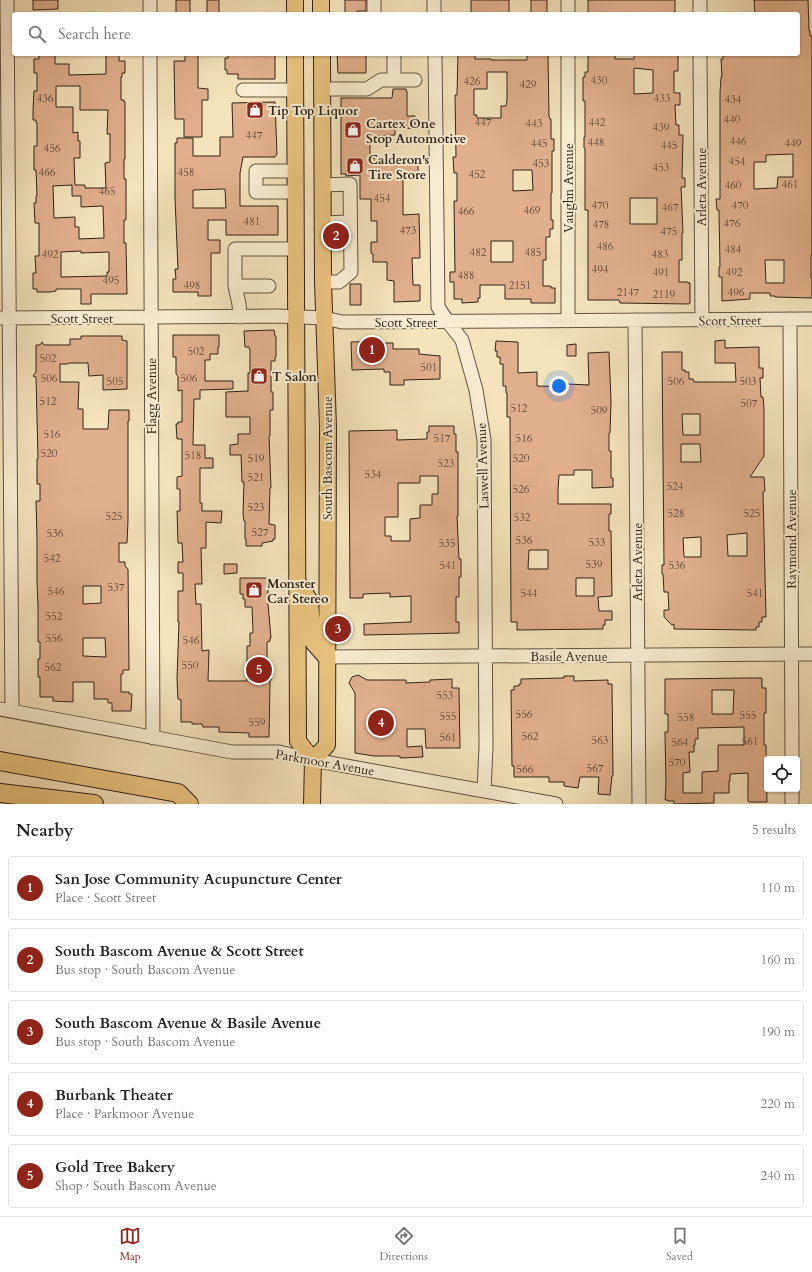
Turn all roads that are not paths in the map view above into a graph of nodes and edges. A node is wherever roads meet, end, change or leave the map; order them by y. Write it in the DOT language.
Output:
graph roads {
  1 [pos="8,0"];
  2 [pos="150,0"];
  3 [pos="295,0"];
  4 [pos="321,0"];
  5 [pos="374,0"];
  6 [pos="434,0"];
  7 [pos="568,0"];
  8 [pos="700,0"];
  9 [pos="150,12"];
  10 [pos="295,12"];
  11 [pos="321,12"];
  12 [pos="374,12"];
  13 [pos="434,12"];
  14 [pos="568,12"];
  15 [pos="700,12"];
  16 [pos="150,56"];
  17 [pos="295,56"];
  18 [pos="322,56"];
  19 [pos="394,56"];
  20 [pos="435,56"];
  21 [pos="568,56"];
  22 [pos="700,56"];
  23 [pos="394,80"];
  24 [pos="415,80"];
  25 [pos="322,89"];
  26 [pos="243,90"];
  27 [pos="295,90"];
  28 [pos="296,171"];
  29 [pos="323,185"];
  30 [pos="296,192"];
  31 [pos="350,222"];
  32 [pos="322,223"];
  33 [pos="296,249"];
  34 [pos="323,282"];
  35 [pos="235,286"];
  36 [pos="269,286"];
  37 [pos="151,317"];
  38 [pos="240,317"];
  39 [pos="5,318"];
  40 [pos="296,318"];
  41 [pos="324,318"];
  42 [pos="790,319"];
  43 [pos="812,319"];
  44 [pos="636,320"];
  45 [pos="702,320"];
  46 [pos="568,321"];
  47 [pos="448,322"];
  48 [pos="298,582"];
  49 [pos="791,654"];
  50 [pos="812,654"];
  51 [pos="638,655"];
  52 [pos="485,656"];
  53 [pos="326,658"];
  54 [pos="6,710"];
  55 [pos="154,738"];
  56 [pos="792,756"];
  57 [pos="313,760"];
  58 [pos="0,761"];
  59 [pos="484,792"];
  60 [pos="792,792"];
  61 [pos="0,793"];
  62 [pos="311,799"];
  63 [pos="94,804"];
  64 [pos="189,804"];
  65 [pos="556,804"];
  66 [pos="639,804"];
  67 [pos="792,804"];
  1 -- 39 [label="street"];
  2 -- 9 [label="street"];
  3 -- 10 [label="main road"];
  4 -- 11 [label="main road"];
  5 -- 12 [label="street"];
  6 -- 13 [label="street"];
  7 -- 14 [label="street"];
  8 -- 15 [label="street"];
  16 -- 37 [label="street, Flagg Avenue"];
  17 -- 27 [label="main road"];
  18 -- 25 [label="main road, South Bascom Avenue"];
  19 -- 23 [label="street"];
  20 -- 47 [label="street, Laswell Avenue"];
  21 -- 46 [label="street, Vaughn Avenue"];
  22 -- 45 [label="street, Arleta Avenue"];
  23 -- 24 [label="street"];
  23 -- 25 [label="street"];
  25 -- 29 [label="main road, South Bascom Avenue"];
  26 -- 27 [label="street"];
  27 -- 28 [label="main road"];
  28 -- 30 [label="main road"];
  28 -- 30 [label="street"];
  29 -- 31 [label="street"];
  29 -- 32 [label="main road, South Bascom Avenue"];
  30 -- 33 [label="main road"];
  31 -- 32 [label="street"];
  31 -- 34 [label="street"];
  32 -- 34 [label="main road, South Bascom Avenue"];
  33 -- 35 [label="street"];
  33 -- 40 [label="main road"];
  34 -- 41 [label="main road, South Bascom Avenue"];
  35 -- 36 [label="street"];
  35 -- 38 [label="street"];
  37 -- 38 [label="street, Scott Street"];
  37 -- 39 [label="street, Scott Street"];
  37 -- 55 [label="street, Flagg Avenue"];
  38 -- 40 [label="street, Scott Street"];
  39 -- 54 [label="street"];
  40 -- 41 [label="street, Scott Street"];
  40 -- 48 [label="main road"];
  41 -- 47 [label="street, Scott Street"];
  41 -- 53 [label="main road, South Bascom Avenue"];
  42 -- 43 [label="street, Scott Street"];
  42 -- 45 [label="street, Scott Street"];
  42 -- 49 [label="street, Raymond Avenue"];
  44 -- 45 [label="street, Scott Street"];
  44 -- 46 [label="street, Scott Street"];
  44 -- 51 [label="street, Arleta Avenue"];
  46 -- 47 [label="street, Scott Street"];
  47 -- 52 [label="street, Laswell Avenue"];
  48 -- 53 [label="main road"];
  48 -- 57 [label="main road"];
  49 -- 50 [label="street, Basile Avenue"];
  49 -- 51 [label="street, Basile Avenue"];
  49 -- 56 [label="street, Raymond Avenue"];
  51 -- 52 [label="street, Basile Avenue"];
  51 -- 66 [label="street, Arleta Avenue"];
  52 -- 53 [label="street, Basile Avenue"];
  52 -- 59 [label="street, Laswell Avenue"];
  53 -- 57 [label="main road, South Bascom Avenue"];
  54 -- 55 [label="street, Parkmoor Avenue"];
  55 -- 57 [label="street, Parkmoor Avenue"];
  57 -- 59 [label="street, Parkmoor Avenue"];
  57 -- 62 [label="main road"];
  58 -- 64 [label="highway"];
  59 -- 65 [label="street, Parkmoor Avenue"];
  60 -- 67 [label="street"];
  61 -- 63 [label="highway"];
}
